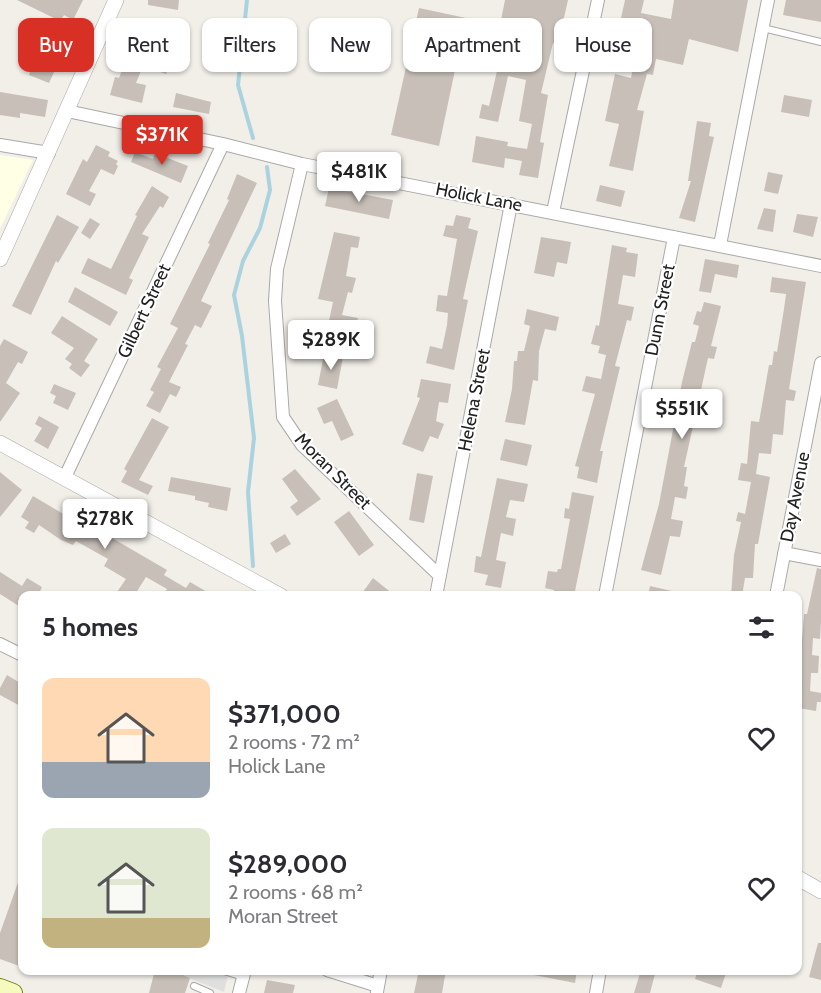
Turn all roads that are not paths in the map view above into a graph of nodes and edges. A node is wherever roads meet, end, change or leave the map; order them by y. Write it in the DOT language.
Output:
graph roads {
  1 [pos="116,0"];
  2 [pos="598,0"];
  3 [pos="768,0"];
  4 [pos="763,28"];
  5 [pos="821,42"];
  6 [pos="67,111"];
  7 [pos="223,144"];
  8 [pos="0,145"];
  9 [pos="49,153"];
  10 [pos="302,164"];
  11 [pos="511,204"];
  12 [pos="553,212"];
  13 [pos="674,237"];
  14 [pos="720,245"];
  15 [pos="0,259"];
  16 [pos="821,266"];
  17 [pos="821,363"];
  18 [pos="0,443"];
  19 [pos="65,477"];
  20 [pos="784,553"];
  21 [pos="821,560"];
  22 [pos="441,576"];
  23 [pos="272,591"];
  24 [pos="437,591"];
  25 [pos="606,591"];
  26 [pos="777,591"];
  27 [pos="0,644"];
  28 [pos="18,653"];
  29 [pos="802,880"];
  30 [pos="821,891"];
  31 [pos="244,975"];
  32 [pos="340,975"];
  33 [pos="599,975"];
  34 [pos="194,986"];
  35 [pos="0,988"];
  36 [pos="377,989"];
  37 [pos="13,993"];
  38 [pos="210,993"];
  39 [pos="239,993"];
  40 [pos="596,993"];
  1 -- 6 [label="street"];
  2 -- 12 [label="street"];
  3 -- 4 [label="street"];
  4 -- 5 [label="lane"];
  4 -- 14 [label="street"];
  6 -- 7 [label="street, Holick Lane"];
  6 -- 9 [label="street"];
  7 -- 10 [label="street, Holick Lane"];
  7 -- 19 [label="street, Gilbert Street"];
  8 -- 9 [label="street"];
  9 -- 15 [label="street"];
  10 -- 11 [label="street, Holick Lane"];
  10 -- 22 [label="street, Moran Street"];
  11 -- 12 [label="street, Holick Lane"];
  11 -- 22 [label="street, Helena Street"];
  12 -- 13 [label="street, Holick Lane"];
  13 -- 14 [label="street, Holick Lane"];
  13 -- 25 [label="street, Dunn Street"];
  14 -- 16 [label="street, Holick Lane"];
  17 -- 20 [label="street, Day Avenue"];
  18 -- 19 [label="street"];
  19 -- 23 [label="street"];
  20 -- 21 [label="street"];
  20 -- 26 [label="street, Day Avenue"];
  22 -- 24 [label="street, Helena Street"];
  27 -- 28 [label="street"];
  29 -- 30 [label="street"];
  31 -- 39 [label="street"];
  32 -- 36 [label="street"];
  33 -- 40 [label="street"];
  34 -- 38 [label="lane"];
  35 -- 37 [label="main road"];
}
